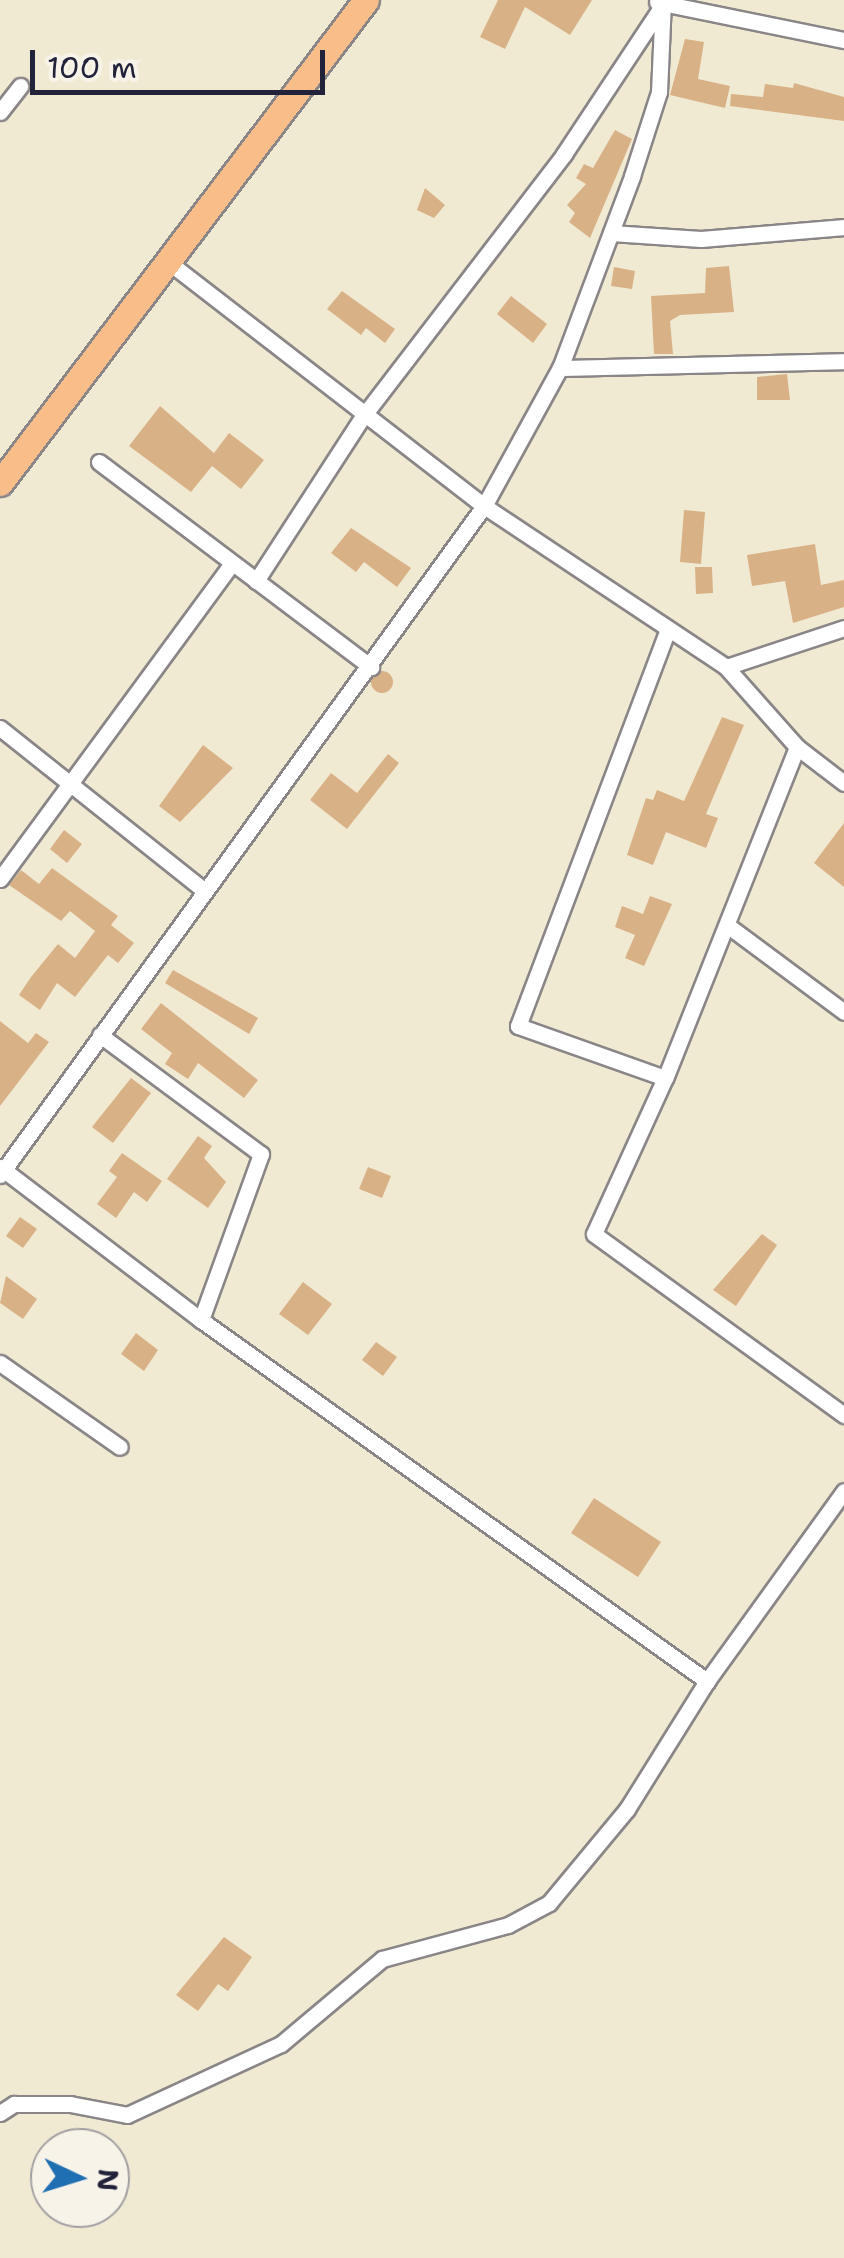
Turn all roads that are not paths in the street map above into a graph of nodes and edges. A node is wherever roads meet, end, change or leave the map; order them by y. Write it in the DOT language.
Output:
graph roads {
  1 [pos="366,0"];
  2 [pos="659,2"];
  3 [pos="844,40"];
  4 [pos="20,86"];
  5 [pos="0,112"];
  6 [pos="844,226"];
  7 [pos="610,233"];
  8 [pos="167,261"];
  9 [pos="844,361"];
  10 [pos="560,368"];
  11 [pos="364,414"];
  12 [pos="99,462"];
  13 [pos="0,483"];
  14 [pos="484,506"];
  15 [pos="232,563"];
  16 [pos="256,581"];
  17 [pos="844,628"];
  18 [pos="668,629"];
  19 [pos="726,667"];
  20 [pos="371,668"];
  21 [pos="0,728"];
  22 [pos="796,747"];
  23 [pos="844,783"];
  24 [pos="71,784"];
  25 [pos="0,879"];
  26 [pos="204,890"];
  27 [pos="727,925"];
  28 [pos="844,1012"];
  29 [pos="100,1036"];
  30 [pos="665,1078"];
  31 [pos="1,1171"];
  32 [pos="201,1320"];
  33 [pos="0,1363"];
  34 [pos="844,1416"];
  35 [pos="120,1447"];
  36 [pos="844,1490"];
  37 [pos="707,1681"];
  38 [pos="0,2113"];
  1 -- 8 [label="highway"];
  2 -- 3 [label="street"];
  2 -- 7 [label="street"];
  2 -- 11 [label="street"];
  4 -- 5 [label="street"];
  6 -- 7 [label="street"];
  7 -- 10 [label="street"];
  8 -- 11 [label="street"];
  8 -- 13 [label="highway"];
  9 -- 10 [label="street"];
  10 -- 14 [label="street"];
  11 -- 14 [label="street"];
  11 -- 16 [label="street"];
  12 -- 15 [label="street"];
  14 -- 18 [label="street"];
  14 -- 20 [label="street"];
  15 -- 16 [label="street"];
  15 -- 24 [label="street"];
  16 -- 20 [label="street"];
  17 -- 19 [label="street"];
  18 -- 19 [label="street"];
  18 -- 30 [label="street"];
  19 -- 22 [label="street"];
  20 -- 26 [label="street"];
  21 -- 24 [label="street"];
  22 -- 23 [label="street"];
  22 -- 27 [label="street"];
  24 -- 25 [label="street"];
  24 -- 26 [label="street"];
  26 -- 29 [label="street"];
  27 -- 28 [label="street"];
  27 -- 30 [label="street"];
  29 -- 31 [label="street"];
  29 -- 32 [label="street"];
  30 -- 34 [label="street"];
  31 -- 32 [label="street"];
  32 -- 37 [label="street"];
  33 -- 35 [label="street"];
  36 -- 37 [label="street"];
  37 -- 38 [label="street"];
}
